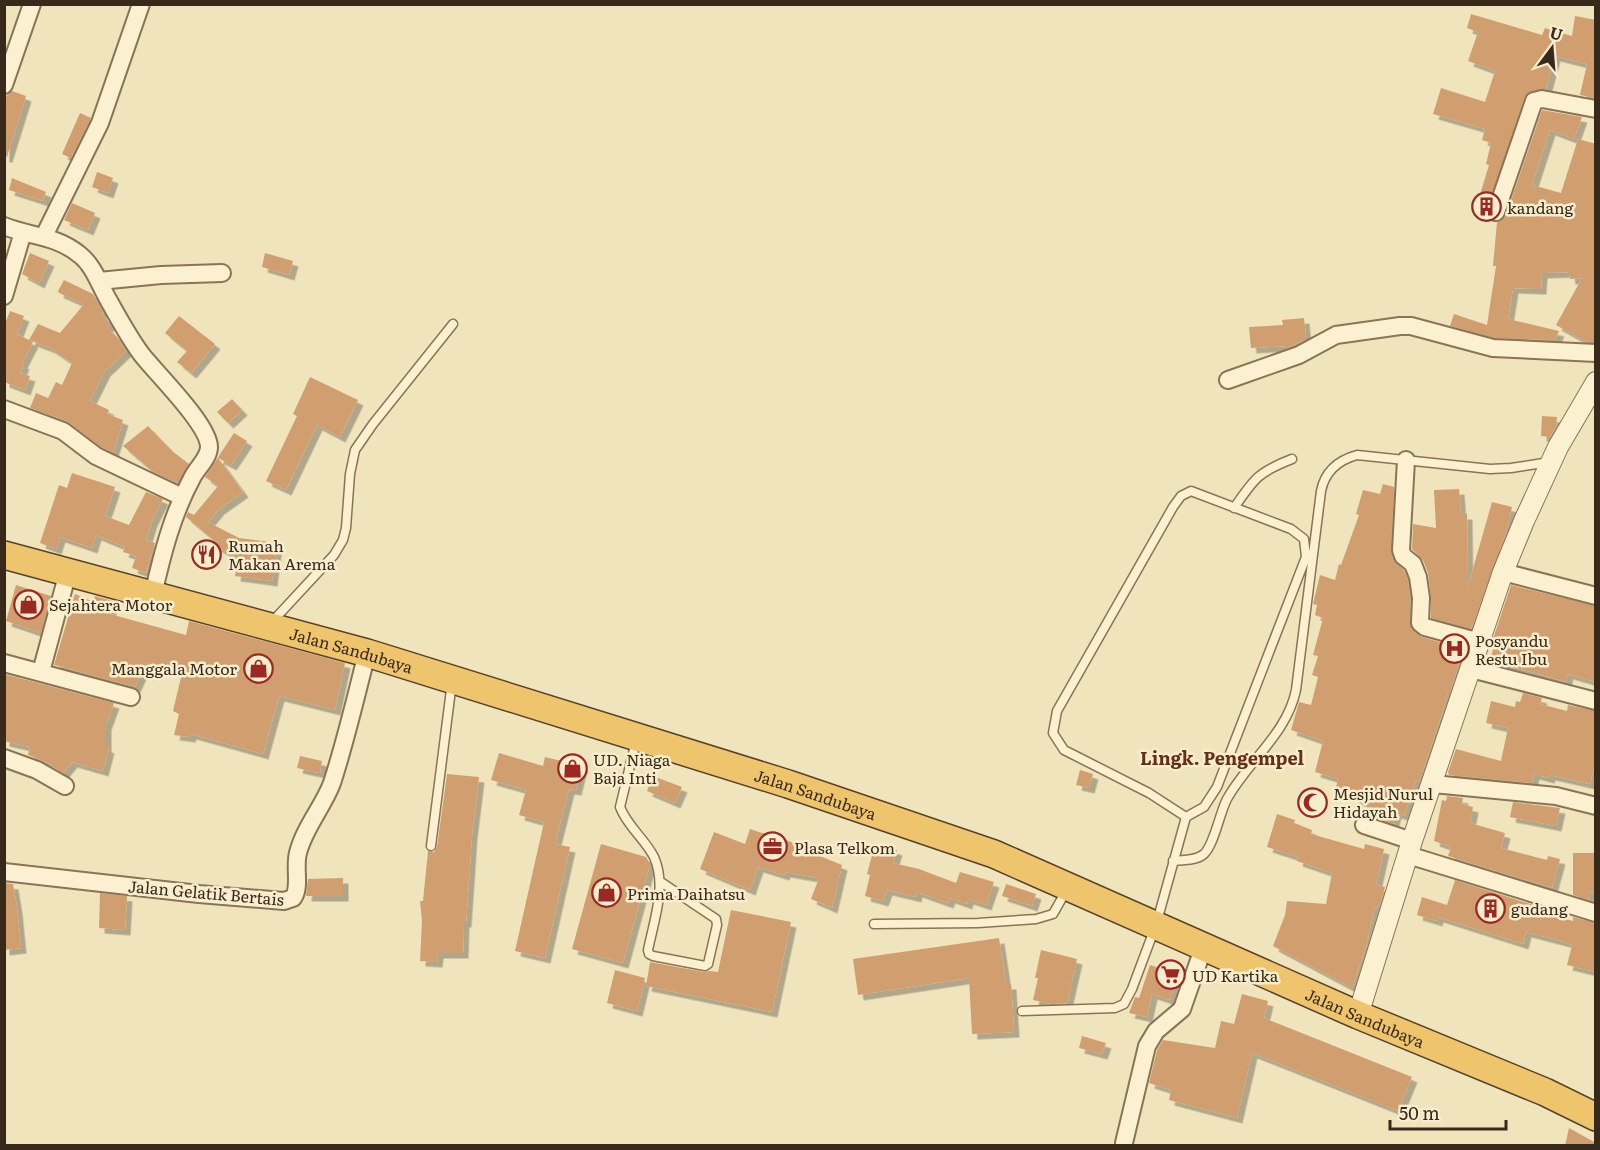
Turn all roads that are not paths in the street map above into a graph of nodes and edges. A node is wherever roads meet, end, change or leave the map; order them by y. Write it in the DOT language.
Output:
graph roads {
  1 [pos="32,4"];
  2 [pos="141,4"];
  3 [pos="4,86"];
  4 [pos="1596,109"];
  5 [pos="1496,212"];
  6 [pos="4,226"];
  7 [pos="23,232"];
  8 [pos="44,236"];
  9 [pos="222,273"];
  10 [pos="99,281"];
  11 [pos="4,296"];
  12 [pos="453,324"];
  13 [pos="1596,353"];
  14 [pos="1228,380"];
  15 [pos="1596,382"];
  16 [pos="4,409"];
  17 [pos="1584,410"];
  18 [pos="1555,454"];
  19 [pos="1292,459"];
  20 [pos="1405,466"];
  21 [pos="182,497"];
  22 [pos="1234,508"];
  23 [pos="4,555"];
  24 [pos="68,572"];
  25 [pos="1503,572"];
  26 [pos="153,595"];
  27 [pos="1596,596"];
  28 [pos="269,626"];
  29 [pos="1480,642"];
  30 [pos="367,653"];
  31 [pos="4,663"];
  32 [pos="1471,669"];
  33 [pos="41,672"];
  34 [pos="452,679"];
  35 [pos="131,697"];
  36 [pos="1596,701"];
  37 [pos="637,738"];
  38 [pos="4,758"];
  39 [pos="1433,784"];
  40 [pos="65,786"];
  41 [pos="1596,806"];
  42 [pos="1186,817"];
  43 [pos="1364,825"];
  44 [pos="430,846"];
  45 [pos="1410,848"];
  46 [pos="1172,865"];
  47 [pos="4,872"];
  48 [pos="661,882"];
  49 [pos="1069,887"];
  50 [pos="1160,914"];
  51 [pos="1596,914"];
  52 [pos="874,924"];
  53 [pos="1204,946"];
  54 [pos="1022,1011"];
  55 [pos="1358,1015"];
  56 [pos="1596,1117"];
  57 [pos="1124,1143"];
  1 -- 3 [label="street"];
  2 -- 8 [label="street"];
  4 -- 5 [label="street"];
  6 -- 7 [label="street"];
  7 -- 8 [label="street"];
  7 -- 11 [label="street"];
  8 -- 10 [label="street"];
  9 -- 10 [label="street"];
  10 -- 21 [label="street"];
  12 -- 28 [label="lane"];
  13 -- 14 [label="street"];
  15 -- 17 [label="street"];
  16 -- 21 [label="street"];
  17 -- 18 [label="street"];
  18 -- 20 [label="lane"];
  18 -- 25 [label="street"];
  19 -- 22 [label="lane"];
  20 -- 29 [label="street"];
  20 -- 46 [label="lane"];
  21 -- 26 [label="street"];
  22 -- 42 [label="lane"];
  22 -- 42 [label="lane"];
  23 -- 24 [label="highway, Jalan Sandubaya"];
  24 -- 26 [label="highway, Jalan Sandubaya"];
  24 -- 33 [label="street"];
  25 -- 27 [label="street"];
  25 -- 29 [label="street"];
  26 -- 28 [label="highway, Jalan Sandubaya"];
  28 -- 30 [label="highway, Jalan Sandubaya"];
  29 -- 32 [label="street"];
  30 -- 34 [label="highway, Jalan Sandubaya"];
  30 -- 47 [label="street, Jalan Gelatik Bertais"];
  31 -- 33 [label="street"];
  32 -- 36 [label="street"];
  32 -- 39 [label="street"];
  33 -- 35 [label="street"];
  34 -- 37 [label="highway, Jalan Sandubaya"];
  34 -- 44 [label="lane"];
  37 -- 48 [label="lane"];
  37 -- 49 [label="highway, Jalan Sandubaya"];
  38 -- 40 [label="street"];
  39 -- 41 [label="street"];
  39 -- 45 [label="street"];
  42 -- 46 [label="lane"];
  43 -- 45 [label="street"];
  45 -- 51 [label="street"];
  45 -- 55 [label="street"];
  46 -- 50 [label="lane"];
  48 -- 48 [label="lane"];
  49 -- 50 [label="highway, Jalan Sandubaya"];
  49 -- 52 [label="lane"];
  50 -- 53 [label="highway, Jalan Sandubaya"];
  50 -- 54 [label="lane"];
  53 -- 55 [label="highway, Jalan Sandubaya"];
  53 -- 57 [label="street"];
  55 -- 56 [label="highway, Jalan Sandubaya"];
}
